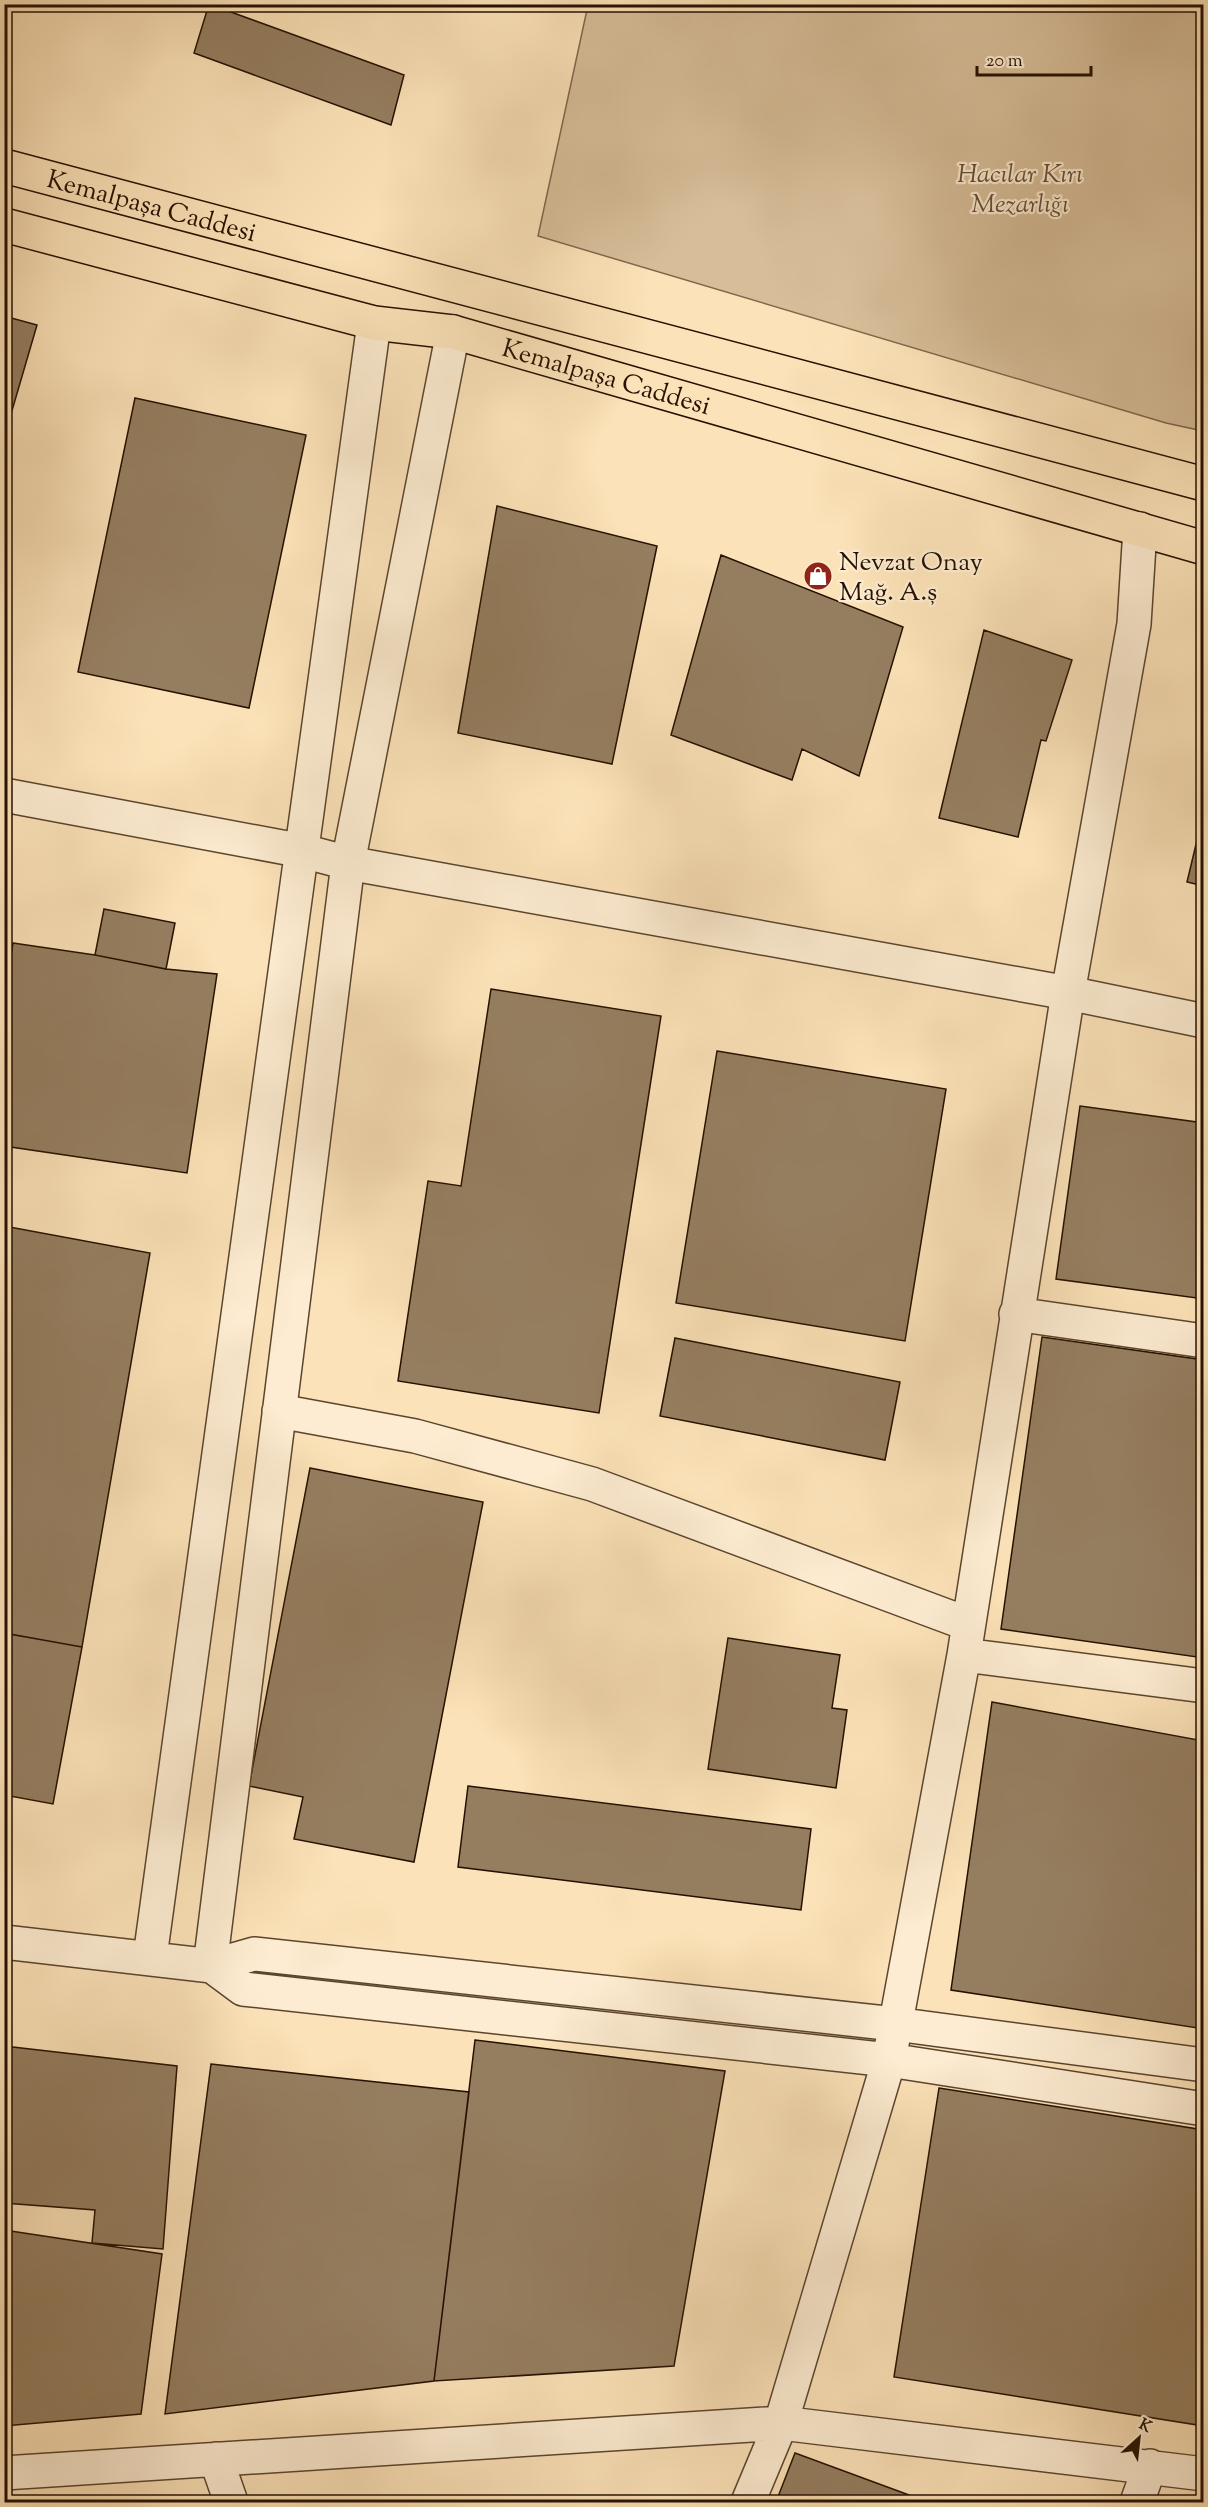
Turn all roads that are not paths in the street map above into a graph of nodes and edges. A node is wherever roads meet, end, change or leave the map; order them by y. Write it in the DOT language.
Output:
graph roads {
  1 [pos="4,166"];
  2 [pos="4,225"];
  3 [pos="374,324"];
  4 [pos="453,332"];
  5 [pos="1203,484"];
  6 [pos="1140,529"];
  7 [pos="1203,548"];
  8 [pos="4,795"];
  9 [pos="303,851"];
  10 [pos="348,863"];
  11 [pos="1068,993"];
  12 [pos="1203,1021"];
  13 [pos="1016,1314"];
  14 [pos="1203,1341"];
  15 [pos="279,1411"];
  16 [pos="966,1639"];
  17 [pos="1203,1686"];
  18 [pos="4,1942"];
  19 [pos="150,1957"];
  20 [pos="211,1966"];
  21 [pos="895,2024"];
  22 [pos="889,2060"];
  23 [pos="1203,2065"];
  24 [pos="1203,2109"];
  25 [pos="781,2423"];
  26 [pos="216,2459"];
  27 [pos="1150,2466"];
  28 [pos="4,2473"];
  29 [pos="1203,2474"];
  30 [pos="231,2502"];
  31 [pos="748,2502"];
  32 [pos="1137,2502"];
  1 -- 5 [label="main road, Kemalpaşa Caddesi"];
  2 -- 3 [label="main road, Kemalpaşa Caddesi"];
  3 -- 4 [label="main road, Kemalpaşa Caddesi"];
  3 -- 9 [label="street"];
  4 -- 6 [label="main road, Kemalpaşa Caddesi"];
  4 -- 10 [label="street"];
  6 -- 7 [label="main road, Kemalpaşa Caddesi"];
  6 -- 11 [label="street"];
  8 -- 9 [label="street"];
  9 -- 10 [label="street"];
  9 -- 19 [label="street"];
  10 -- 11 [label="street"];
  10 -- 15 [label="street"];
  11 -- 12 [label="street"];
  11 -- 13 [label="street"];
  13 -- 14 [label="street"];
  13 -- 16 [label="street"];
  15 -- 16 [label="street"];
  15 -- 20 [label="street"];
  16 -- 17 [label="street"];
  16 -- 21 [label="street"];
  18 -- 19 [label="street"];
  19 -- 20 [label="street"];
  20 -- 21 [label="street"];
  20 -- 22 [label="street"];
  21 -- 22 [label="street"];
  21 -- 23 [label="street"];
  22 -- 24 [label="street"];
  22 -- 25 [label="street"];
  25 -- 26 [label="street"];
  25 -- 27 [label="street"];
  25 -- 31 [label="street"];
  26 -- 28 [label="street"];
  26 -- 30 [label="street"];
  27 -- 29 [label="street"];
  27 -- 32 [label="street"];
}
